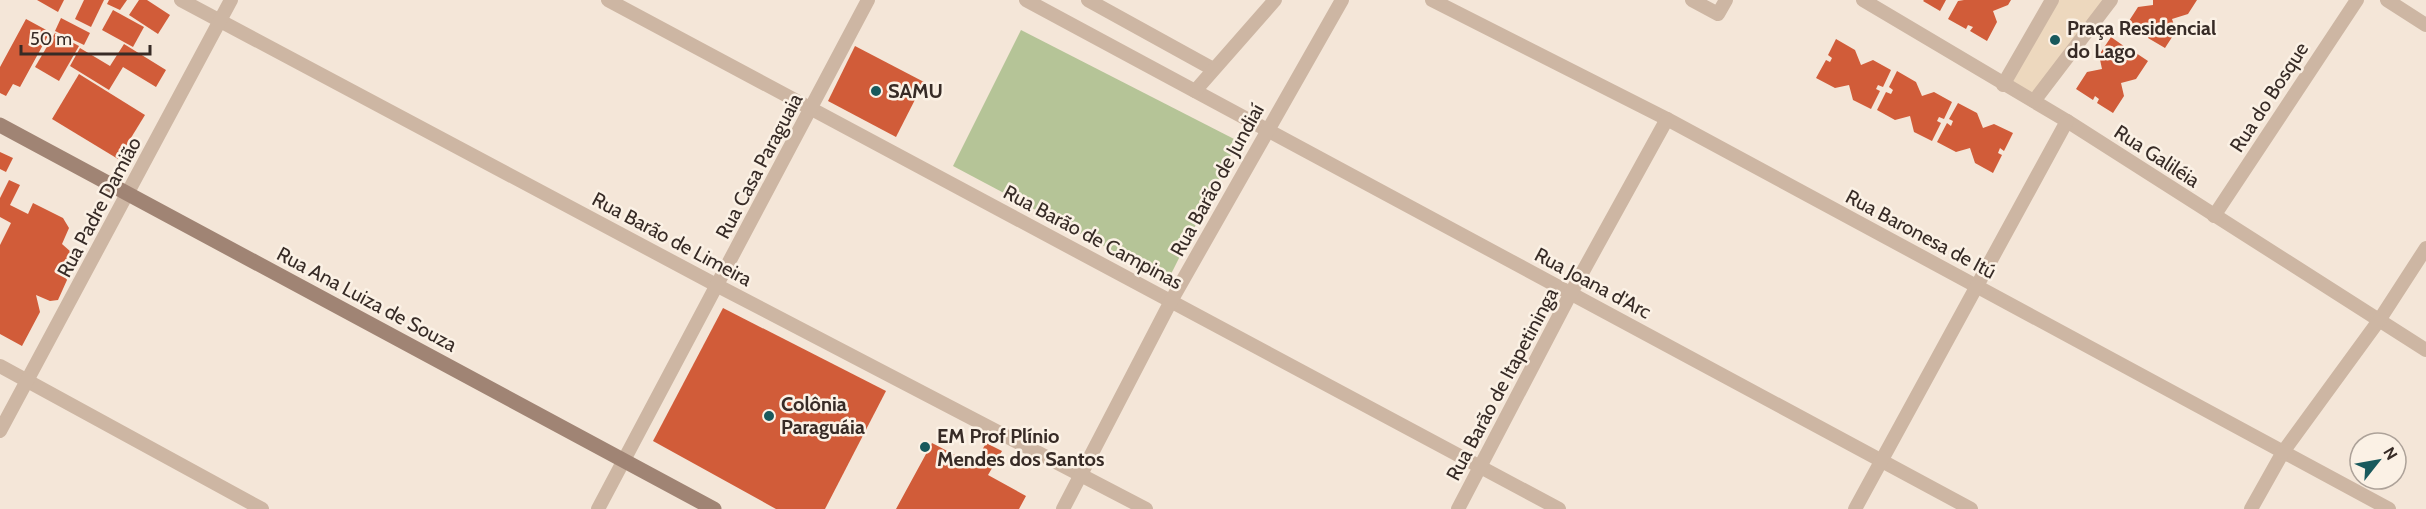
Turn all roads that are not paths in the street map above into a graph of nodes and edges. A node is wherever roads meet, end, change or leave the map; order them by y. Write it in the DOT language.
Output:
graph roads {
  1 [pos="181,0"];
  2 [pos="231,0"];
  3 [pos="608,0"];
  4 [pos="868,0"];
  5 [pos="1026,0"];
  6 [pos="1088,0"];
  7 [pos="1275,0"];
  8 [pos="1342,0"];
  9 [pos="1432,0"];
  10 [pos="1692,0"];
  11 [pos="1726,0"];
  12 [pos="1863,0"];
  13 [pos="2052,0"];
  14 [pos="2110,0"];
  15 [pos="2357,0"];
  16 [pos="2387,0"];
  17 [pos="219,21"];
  18 [pos="2426,25"];
  19 [pos="1213,69"];
  20 [pos="2003,85"];
  21 [pos="1195,91"];
  22 [pos="2034,101"];
  23 [pos="812,109"];
  24 [pos="1667,119"];
  25 [pos="2067,121"];
  26 [pos="0,125"];
  27 [pos="1267,129"];
  28 [pos="128,194"];
  29 [pos="2214,216"];
  30 [pos="2426,248"];
  31 [pos="718,286"];
  32 [pos="1977,286"];
  33 [pos="1571,293"];
  34 [pos="1171,301"];
  35 [pos="2380,319"];
  36 [pos="2426,350"];
  37 [pos="0,366"];
  38 [pos="27,381"];
  39 [pos="0,431"];
  40 [pos="2283,452"];
  41 [pos="624,460"];
  42 [pos="1881,460"];
  43 [pos="1481,466"];
  44 [pos="1082,475"];
  45 [pos="262,509"];
  46 [pos="598,509"];
  47 [pos="714,509"];
  48 [pos="1063,509"];
  49 [pos="1146,509"];
  50 [pos="1458,509"];
  51 [pos="1559,509"];
  52 [pos="1854,509"];
  53 [pos="1971,509"];
  54 [pos="2252,509"];
  55 [pos="2389,509"];
  1 -- 17 [label="street, Rua Barão de Limeira"];
  2 -- 17 [label="street, Rua Padre Damião"];
  3 -- 23 [label="street, Rua Barão de Campinas"];
  4 -- 23 [label="street, Rua Casa Paraguaia"];
  5 -- 21 [label="street, Rua Joana d'Arc"];
  6 -- 19 [label="street"];
  7 -- 19 [label="street"];
  8 -- 27 [label="street, Rua Barão de Jundiaí"];
  9 -- 24 [label="street, Rua Baronesa de Itú"];
  10 -- 11 [label="street"];
  12 -- 20 [label="street, Rua Galiléia"];
  13 -- 20 [label="street"];
  14 -- 22 [label="street"];
  15 -- 29 [label="street, Rua do Bosque"];
  16 -- 18 [label="street"];
  17 -- 28 [label="street, Rua Padre Damião"];
  17 -- 31 [label="street, Rua Barão de Limeira"];
  19 -- 21 [label="street"];
  20 -- 22 [label="street, Rua Galiléia"];
  21 -- 27 [label="street, Rua Joana d'Arc"];
  22 -- 25 [label="street, Rua Galiléia"];
  23 -- 31 [label="street, Rua Casa Paraguaia"];
  23 -- 34 [label="street, Rua Barão de Campinas"];
  24 -- 32 [label="street, Rua Baronesa de Itú"];
  24 -- 33 [label="street, Rua Barão de Itapetininga"];
  25 -- 29 [label="street, Rua Galiléia"];
  25 -- 32 [label="street"];
  26 -- 28 [label="street, Rua Ana Luiza de Souza"];
  27 -- 33 [label="street, Rua Joana d'Arc"];
  27 -- 34 [label="street, Rua Barão de Jundiaí"];
  28 -- 38 [label="street, Rua Padre Damião"];
  28 -- 41 [label="street, Rua Ana Luiza de Souza"];
  29 -- 35 [label="street, Rua Galiléia"];
  30 -- 35 [label="street"];
  31 -- 41 [label="street, Rua Casa Paraguaia"];
  31 -- 44 [label="street, Rua Barão de Limeira"];
  32 -- 40 [label="street, Rua Baronesa de Itú"];
  32 -- 42 [label="street"];
  33 -- 42 [label="street, Rua Joana d'Arc"];
  33 -- 43 [label="street, Rua Barão de Itapetininga"];
  34 -- 43 [label="street, Rua Barão de Campinas"];
  34 -- 44 [label="street, Rua Barão de Jundiaí"];
  35 -- 36 [label="street, Rua Galiléia"];
  35 -- 40 [label="street"];
  37 -- 38 [label="street"];
  38 -- 39 [label="street, Rua Padre Damião"];
  38 -- 45 [label="street"];
  40 -- 54 [label="street"];
  40 -- 55 [label="street, Rua Baronesa de Itú"];
  41 -- 46 [label="street, Rua Casa Paraguaia"];
  41 -- 47 [label="street, Rua Ana Luiza de Souza"];
  42 -- 52 [label="street"];
  42 -- 53 [label="street, Rua Joana d'Arc"];
  43 -- 50 [label="street, Rua Barão de Itapetininga"];
  43 -- 51 [label="street, Rua Barão de Campinas"];
  44 -- 48 [label="street, Rua Barão de Jundiaí"];
  44 -- 49 [label="street, Rua Barão de Limeira"];
}
